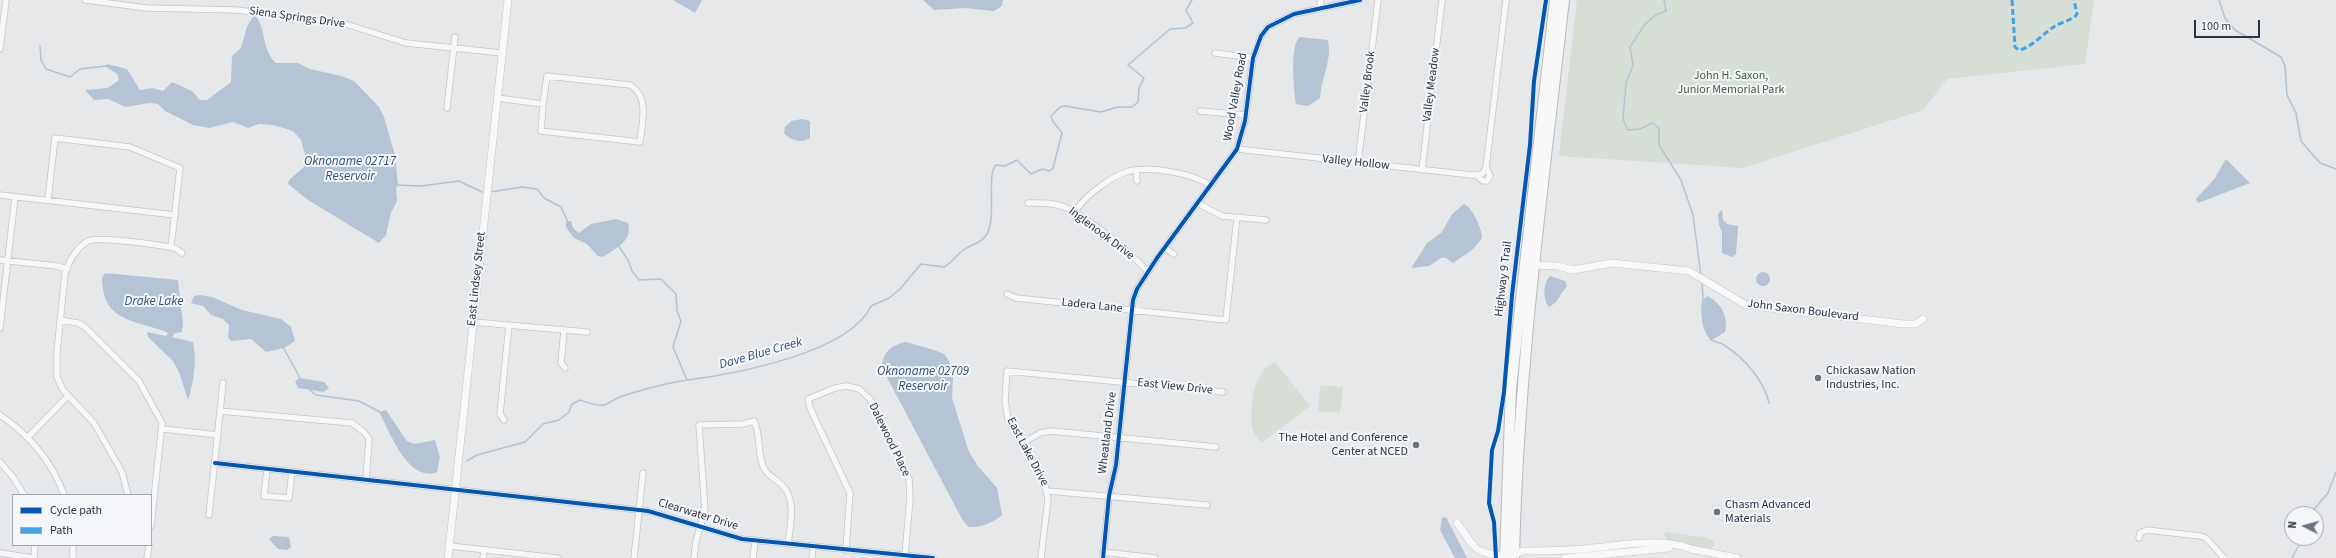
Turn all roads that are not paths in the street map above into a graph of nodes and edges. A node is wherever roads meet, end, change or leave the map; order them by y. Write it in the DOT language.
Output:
graph roads {
  1 [pos="6,0"];
  2 [pos="84,0"];
  3 [pos="508,0"];
  4 [pos="1320,0"];
  5 [pos="1360,0"];
  6 [pos="1378,0"];
  7 [pos="1442,0"];
  8 [pos="1506,0"];
  9 [pos="1555,0"];
  10 [pos="1564,0"];
  11 [pos="1321,7"];
  12 [pos="391,32"];
  13 [pos="455,37"];
  14 [pos="389,39"];
  15 [pos="454,48"];
  16 [pos="0,49"];
  17 [pos="502,53"];
  18 [pos="1215,53"];
  19 [pos="1253,58"];
  20 [pos="497,98"];
  21 [pos="543,104"];
  22 [pos="447,108"];
  23 [pos="1200,111"];
  24 [pos="1245,115"];
  25 [pos="1237,149"];
  26 [pos="1358,163"];
  27 [pos="1486,167"];
  28 [pos="1136,170"];
  29 [pos="1422,170"];
  30 [pos="1476,175"];
  31 [pos="1137,181"];
  32 [pos="1210,185"];
  33 [pos="0,195"];
  34 [pos="15,197"];
  35 [pos="48,200"];
  36 [pos="1028,203"];
  37 [pos="1197,203"];
  38 [pos="1075,212"];
  39 [pos="175,215"];
  40 [pos="1238,217"];
  41 [pos="1266,220"];
  42 [pos="171,248"];
  43 [pos="1164,248"];
  44 [pos="182,253"];
  45 [pos="1174,254"];
  46 [pos="0,260"];
  47 [pos="7,261"];
  48 [pos="1530,265"];
  49 [pos="66,269"];
  50 [pos="1148,271"];
  51 [pos="1007,294"];
  52 [pos="1132,310"];
  53 [pos="1923,319"];
  54 [pos="60,320"];
  55 [pos="473,322"];
  56 [pos="509,325"];
  57 [pos="0,328"];
  58 [pos="564,330"];
  59 [pos="587,332"];
  60 [pos="565,368"];
  61 [pos="1007,370"];
  62 [pos="1124,382"];
  63 [pos="223,384"];
  64 [pos="1223,392"];
  65 [pos="68,396"];
  66 [pos="220,410"];
  67 [pos="0,415"];
  68 [pos="504,420"];
  69 [pos="163,429"];
  70 [pos="218,435"];
  71 [pos="28,437"];
  72 [pos="1119,437"];
  73 [pos="1022,444"];
  74 [pos="1216,447"];
  75 [pos="0,462"];
  76 [pos="215,463"];
  77 [pos="267,469"];
  78 [pos="292,472"];
  79 [pos="643,473"];
  80 [pos="366,481"];
  81 [pos="456,489"];
  82 [pos="1048,491"];
  83 [pos="23,494"];
  84 [pos="64,494"];
  85 [pos="128,494"];
  86 [pos="1109,496"];
  87 [pos="1207,505"];
  88 [pos="639,510"];
  89 [pos="152,512"];
  90 [pos="209,515"];
  91 [pos="1457,523"];
  92 [pos="701,526"];
  93 [pos="2139,538"];
  94 [pos="755,541"];
  95 [pos="788,544"];
  96 [pos="35,546"];
  97 [pos="73,546"];
  98 [pos="149,546"];
  99 [pos="450,546"];
  100 [pos="813,546"];
  101 [pos="484,550"];
  102 [pos="846,550"];
  103 [pos="1695,550"];
  104 [pos="0,553"];
  105 [pos="871,555"];
  106 [pos="905,555"];
  107 [pos="1103,555"];
  108 [pos="1513,556"];
  109 [pos="34,558"];
  110 [pos="73,558"];
  111 [pos="147,558"];
  112 [pos="448,558"];
  113 [pos="484,558"];
  114 [pos="558,558"];
  115 [pos="634,558"];
  116 [pos="694,558"];
  117 [pos="753,558"];
  118 [pos="812,558"];
  119 [pos="934,558"];
  120 [pos="1041,558"];
  121 [pos="1145,558"];
  122 [pos="1155,558"];
  123 [pos="1566,558"];
  124 [pos="1737,558"];
  125 [pos="2224,558"];
  1 -- 16 [label="street"];
  2 -- 14 [label="street, Siena Springs Drive"];
  3 -- 17 [label="street, East Lindsey Street"];
  4 -- 11 [label="street"];
  5 -- 11 [label="street, Wood Valley Road"];
  6 -- 26 [label="street, Valley Brook"];
  7 -- 29 [label="street, Valley Meadow"];
  8 -- 27 [label="street, Valley Hollow"];
  9 -- 48 [label="highway"];
  10 -- 48 [label="highway"];
  11 -- 19 [label="street, Wood Valley Road"];
  12 -- 14 [label="street"];
  13 -- 15 [label="street"];
  14 -- 15 [label="street, Siena Springs Drive"];
  15 -- 17 [label="street, Siena Springs Drive"];
  15 -- 22 [label="street"];
  17 -- 20 [label="street, East Lindsey Street"];
  18 -- 19 [label="street"];
  19 -- 24 [label="street, Wood Valley Road"];
  20 -- 21 [label="street"];
  20 -- 55 [label="street, East Lindsey Street"];
  21 -- 21 [label="street"];
  23 -- 24 [label="street"];
  24 -- 25 [label="street, Wood Valley Road"];
  25 -- 26 [label="street, Valley Hollow"];
  25 -- 32 [label="street, Wood Valley Road"];
  26 -- 29 [label="street, Valley Hollow"];
  27 -- 30 [label="street"];
  27 -- 30 [label="street, Valley Hollow"];
  28 -- 31 [label="street"];
  28 -- 32 [label="street"];
  28 -- 38 [label="street"];
  29 -- 30 [label="street, Valley Hollow"];
  32 -- 37 [label="street, Wood Valley Road"];
  33 -- 34 [label="street"];
  34 -- 35 [label="street"];
  34 -- 47 [label="street"];
  35 -- 39 [label="street"];
  35 -- 39 [label="street"];
  36 -- 38 [label="street, Inglenook Drive"];
  37 -- 40 [label="street"];
  37 -- 43 [label="street, Wood Valley Road"];
  38 -- 50 [label="street, Inglenook Drive"];
  39 -- 42 [label="street"];
  40 -- 41 [label="street"];
  40 -- 52 [label="street, Ladera Lane"];
  42 -- 44 [label="street"];
  42 -- 49 [label="street"];
  43 -- 45 [label="street"];
  43 -- 50 [label="street, Wood Valley Road"];
  46 -- 47 [label="street"];
  47 -- 49 [label="street"];
  47 -- 57 [label="street"];
  48 -- 53 [label="street, John Saxon Boulevard"];
  48 -- 108 [label="highway"];
  49 -- 54 [label="street"];
  50 -- 52 [label="street, Wood Valley Road"];
  51 -- 52 [label="street, Ladera Lane"];
  52 -- 62 [label="street, Wheatland Drive"];
  54 -- 65 [label="street"];
  54 -- 69 [label="street"];
  55 -- 56 [label="street"];
  55 -- 81 [label="street, East Lindsey Street"];
  56 -- 58 [label="street"];
  56 -- 68 [label="street"];
  58 -- 59 [label="street"];
  58 -- 60 [label="street"];
  61 -- 62 [label="street, East View Drive"];
  61 -- 73 [label="street, East Lake Drive"];
  62 -- 64 [label="street, East View Drive"];
  62 -- 72 [label="street, Wheatland Drive"];
  63 -- 66 [label="street"];
  65 -- 71 [label="street"];
  65 -- 85 [label="street"];
  66 -- 70 [label="street"];
  66 -- 80 [label="street"];
  67 -- 71 [label="street"];
  69 -- 70 [label="street"];
  69 -- 89 [label="street"];
  70 -- 76 [label="street"];
  71 -- 84 [label="street"];
  72 -- 73 [label="street"];
  72 -- 74 [label="street"];
  72 -- 86 [label="street, Wheatland Drive"];
  73 -- 82 [label="street, East Lake Drive"];
  75 -- 83 [label="street"];
  76 -- 77 [label="street, Clearwater Drive"];
  76 -- 90 [label="street"];
  77 -- 78 [label="street, Clearwater Drive"];
  77 -- 78 [label="street"];
  78 -- 80 [label="street, Clearwater Drive"];
  79 -- 88 [label="street"];
  80 -- 81 [label="street, Clearwater Drive"];
  81 -- 88 [label="street, Clearwater Drive"];
  81 -- 99 [label="street, East Lindsey Street"];
  82 -- 86 [label="street"];
  82 -- 120 [label="street, East Lake Drive"];
  86 -- 87 [label="street"];
  86 -- 107 [label="street, Wheatland Drive"];
  88 -- 92 [label="street, Clearwater Drive"];
  88 -- 115 [label="street"];
  91 -- 108 [label="street"];
  92 -- 94 [label="street, Clearwater Drive"];
  92 -- 95 [label="street"];
  92 -- 116 [label="street"];
  93 -- 125 [label="street"];
  94 -- 95 [label="street, Clearwater Drive"];
  94 -- 117 [label="street"];
  95 -- 100 [label="street, Clearwater Drive"];
  96 -- 109 [label="street"];
  97 -- 110 [label="street"];
  98 -- 111 [label="street"];
  99 -- 101 [label="street"];
  99 -- 112 [label="street, East Lindsey Street"];
  100 -- 102 [label="street, Clearwater Drive"];
  100 -- 118 [label="street"];
  101 -- 113 [label="street"];
  101 -- 114 [label="street"];
  102 -- 105 [label="street, Clearwater Drive"];
  102 -- 106 [label="street, Dalewood Place"];
  103 -- 108 [label="street"];
  103 -- 123 [label="street"];
  103 -- 124 [label="street"];
  104 -- 109 [label="street"];
  105 -- 106 [label="street, Clearwater Drive"];
  106 -- 119 [label="street, Clearwater Drive"];
  107 -- 121 [label="street"];
  121 -- 122 [label="street"];
}
